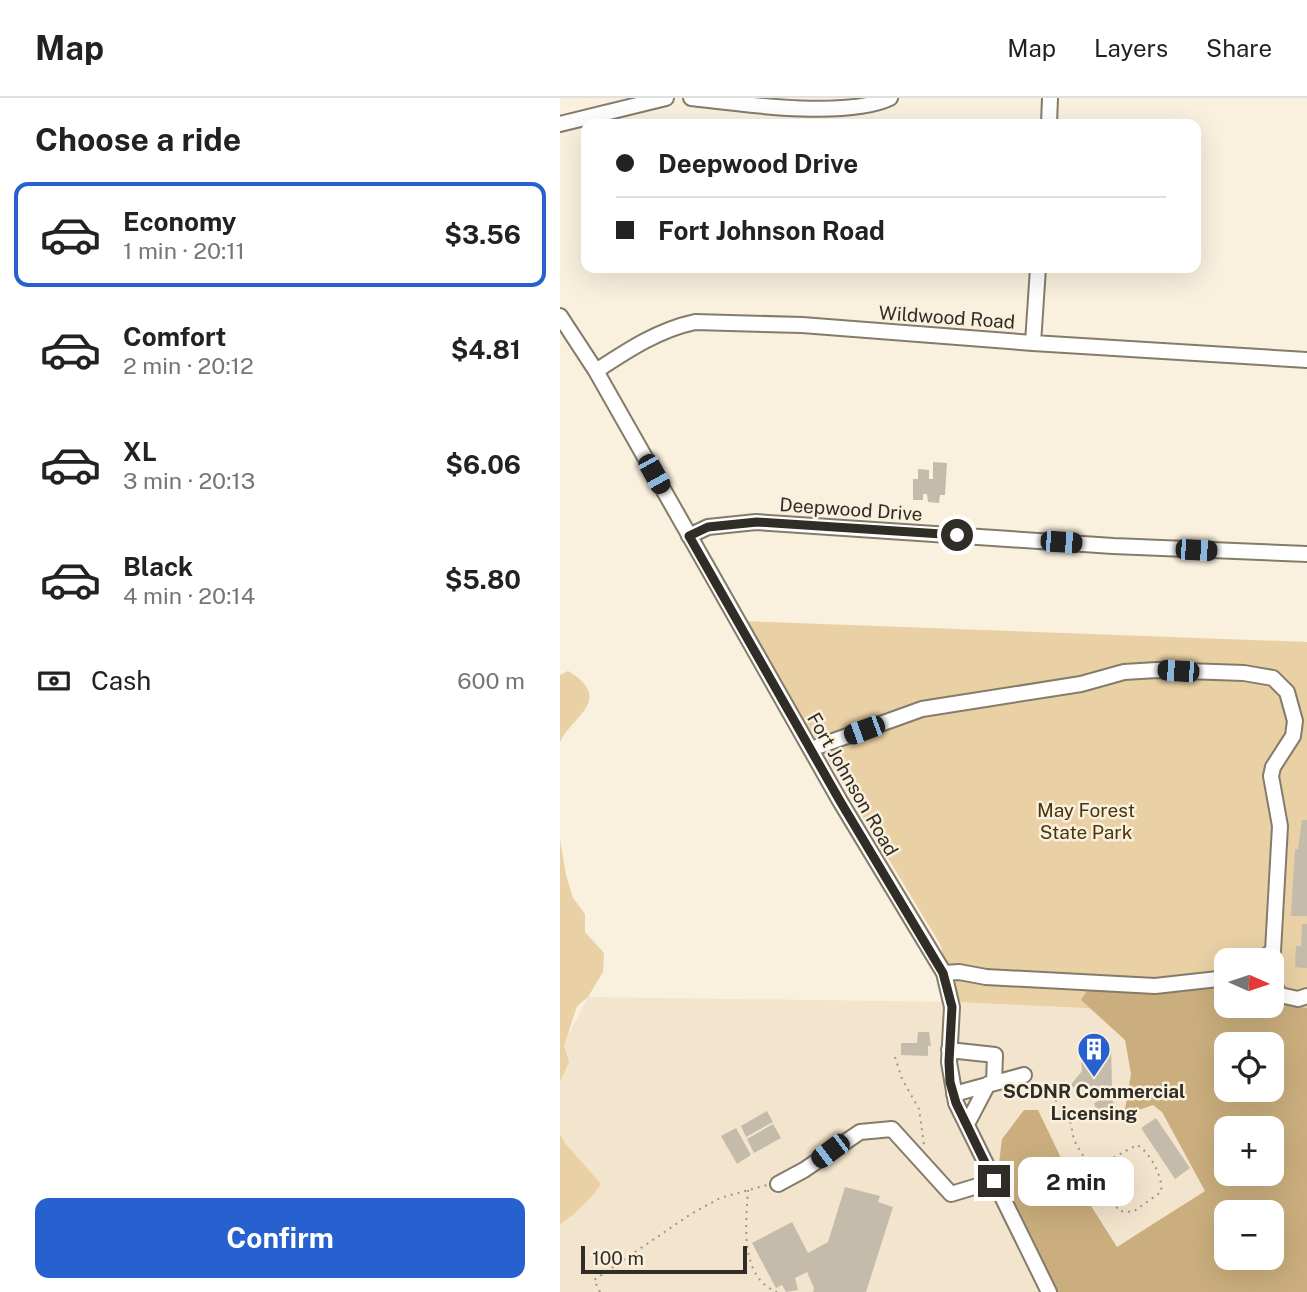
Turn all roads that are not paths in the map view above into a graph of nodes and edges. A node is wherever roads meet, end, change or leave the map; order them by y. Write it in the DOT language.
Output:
graph roads {
  1 [pos="666,98"];
  2 [pos="691,98"];
  3 [pos="890,98"];
  4 [pos="1051,98"];
  5 [pos="1049,119"];
  6 [pos="560,124"];
  7 [pos="1038,273"];
  8 [pos="560,316"];
  9 [pos="1033,343"];
  10 [pos="1307,360"];
  11 [pos="596,370"];
  12 [pos="689,536"];
  13 [pos="1307,554"];
  14 [pos="811,749"];
  15 [pos="1273,948"];
  16 [pos="943,973"];
  17 [pos="1214,979"];
  18 [pos="1284,996"];
  19 [pos="1307,996"];
  20 [pos="949,1050"];
  21 [pos="1024,1075"];
  22 [pos="990,1083"];
  23 [pos="954,1094"];
  24 [pos="967,1124"];
  25 [pos="994,1181"];
  26 [pos="778,1184"];
  27 [pos="1049,1292"];
  1 -- 6 [label="street"];
  2 -- 3 [label="street"];
  4 -- 5 [label="street"];
  7 -- 9 [label="street"];
  8 -- 11 [label="street, Fort Johnson Road"];
  9 -- 10 [label="street, Wildwood Road"];
  9 -- 11 [label="street, Wildwood Road"];
  11 -- 12 [label="street, Fort Johnson Road"];
  12 -- 13 [label="street, Deepwood Drive"];
  12 -- 14 [label="street, Fort Johnson Road"];
  14 -- 15 [label="street"];
  14 -- 16 [label="street, Fort Johnson Road"];
  16 -- 17 [label="street"];
  16 -- 20 [label="street, Fort Johnson Road"];
  18 -- 19 [label="street"];
  20 -- 22 [label="street"];
  20 -- 23 [label="street, Fort Johnson Road"];
  21 -- 22 [label="street"];
  22 -- 23 [label="street"];
  22 -- 24 [label="street"];
  23 -- 24 [label="street, Fort Johnson Road"];
  24 -- 25 [label="street, Fort Johnson Road"];
  25 -- 26 [label="street"];
  25 -- 27 [label="street, Fort Johnson Road"];
}
